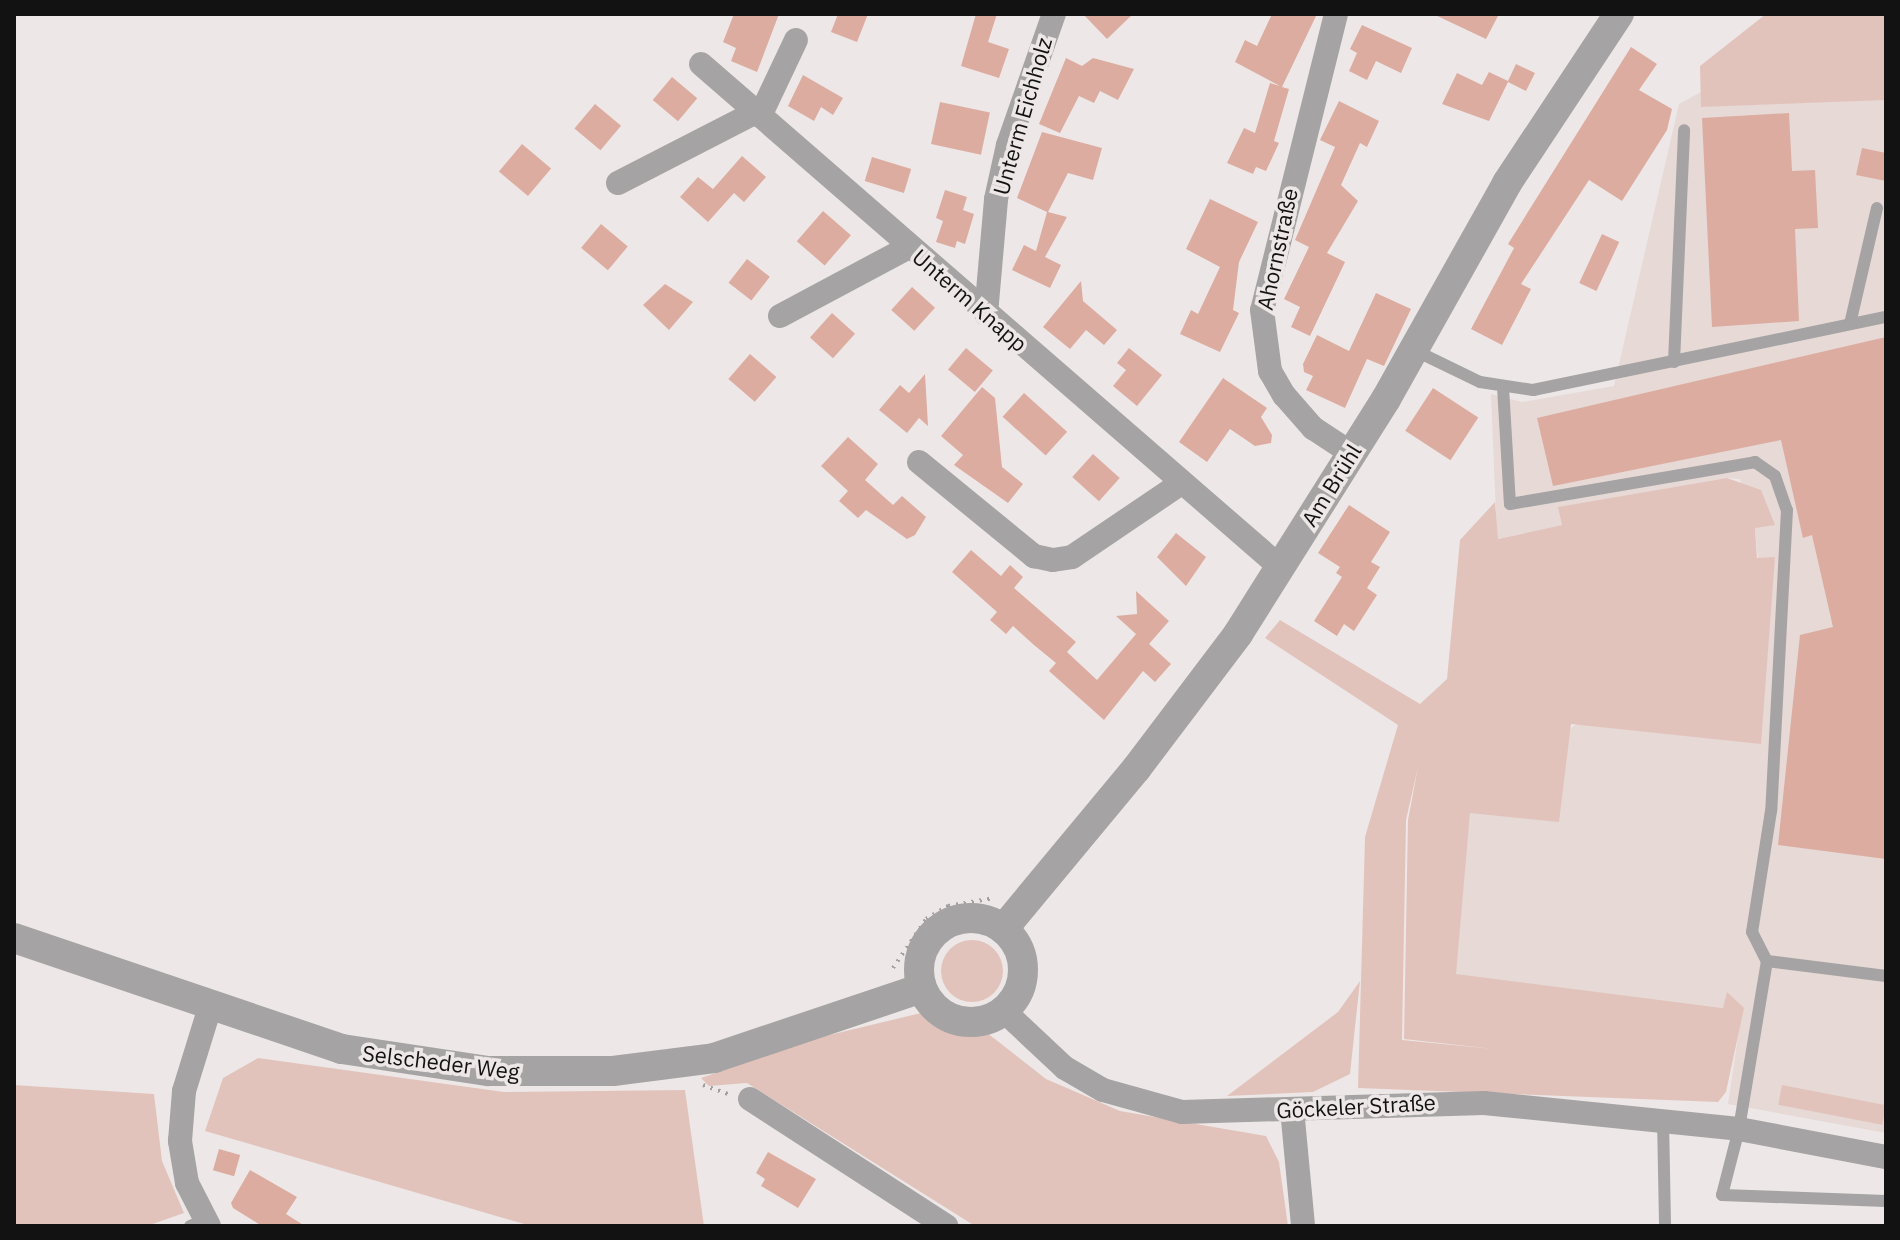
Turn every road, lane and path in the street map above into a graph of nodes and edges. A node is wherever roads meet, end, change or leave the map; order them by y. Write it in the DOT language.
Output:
graph roads {
  1 [pos="1054,14"];
  2 [pos="1336,14"];
  3 [pos="1619,14"];
  4 [pos="796,40"];
  5 [pos="701,64"];
  6 [pos="758,114"];
  7 [pos="1684,130"];
  8 [pos="618,183"];
  9 [pos="1877,208"];
  10 [pos="909,247"];
  11 [pos="986,314"];
  12 [pos="780,316"];
  13 [pos="1886,317"];
  14 [pos="1850,324"];
  15 [pos="1414,350"];
  16 [pos="1674,362"];
  17 [pos="1503,387"];
  18 [pos="1351,453"];
  19 [pos="919,462"];
  20 [pos="1180,484"];
  21 [pos="1280,567"];
  22 [pos="999,896"];
  23 [pos="1004,928"];
  24 [pos="14,938"];
  25 [pos="1767,961"];
  26 [pos="885,973"];
  27 [pos="1886,976"];
  28 [pos="922,988"];
  29 [pos="210,1007"];
  30 [pos="1004,1011"];
  31 [pos="750,1099"];
  32 [pos="1292,1109"];
  33 [pos="1663,1119"];
  34 [pos="1739,1129"];
  35 [pos="1886,1157"];
  36 [pos="1886,1201"];
  37 [pos="201,1224"];
  38 [pos="946,1226"];
  39 [pos="1303,1226"];
  40 [pos="1665,1226"];
  1 -- 11 [label="street, Unterm Eichholz"];
  2 -- 18 [label="street, Ahornstraße"];
  3 -- 15 [label="street, Am Brühl"];
  4 -- 6 [label="street"];
  5 -- 6 [label="street, Unterm Knapp"];
  6 -- 8 [label="street"];
  6 -- 10 [label="street, Unterm Knapp"];
  7 -- 16 [label="lane"];
  9 -- 14 [label="lane"];
  10 -- 11 [label="street, Unterm Knapp"];
  10 -- 12 [label="street"];
  11 -- 20 [label="street, Unterm Knapp"];
  13 -- 14 [label="lane"];
  14 -- 16 [label="lane"];
  15 -- 17 [label="lane"];
  15 -- 18 [label="street, Am Brühl"];
  16 -- 17 [label="lane"];
  17 -- 25 [label="lane"];
  18 -- 21 [label="street, Am Brühl"];
  19 -- 20 [label="street"];
  20 -- 21 [label="street, Unterm Knapp"];
  21 -- 23 [label="street, Am Brühl"];
  22 -- 26 [label="path"];
  23 -- 28 [label="street"];
  23 -- 30 [label="street"];
  24 -- 29 [label="street, Selscheder Weg"];
  25 -- 27 [label="lane"];
  25 -- 34 [label="lane"];
  28 -- 29 [label="street, Selscheder Weg"];
  28 -- 30 [label="street"];
  29 -- 37 [label="street"];
  30 -- 32 [label="street, Göckeler Straße"];
  31 -- 38 [label="street"];
  32 -- 33 [label="street, Göckeler Straße"];
  32 -- 39 [label="street"];
  33 -- 34 [label="street, Göckeler Straße"];
  33 -- 40 [label="lane"];
  34 -- 35 [label="street, Göckeler Straße"];
  34 -- 36 [label="lane"];
}
